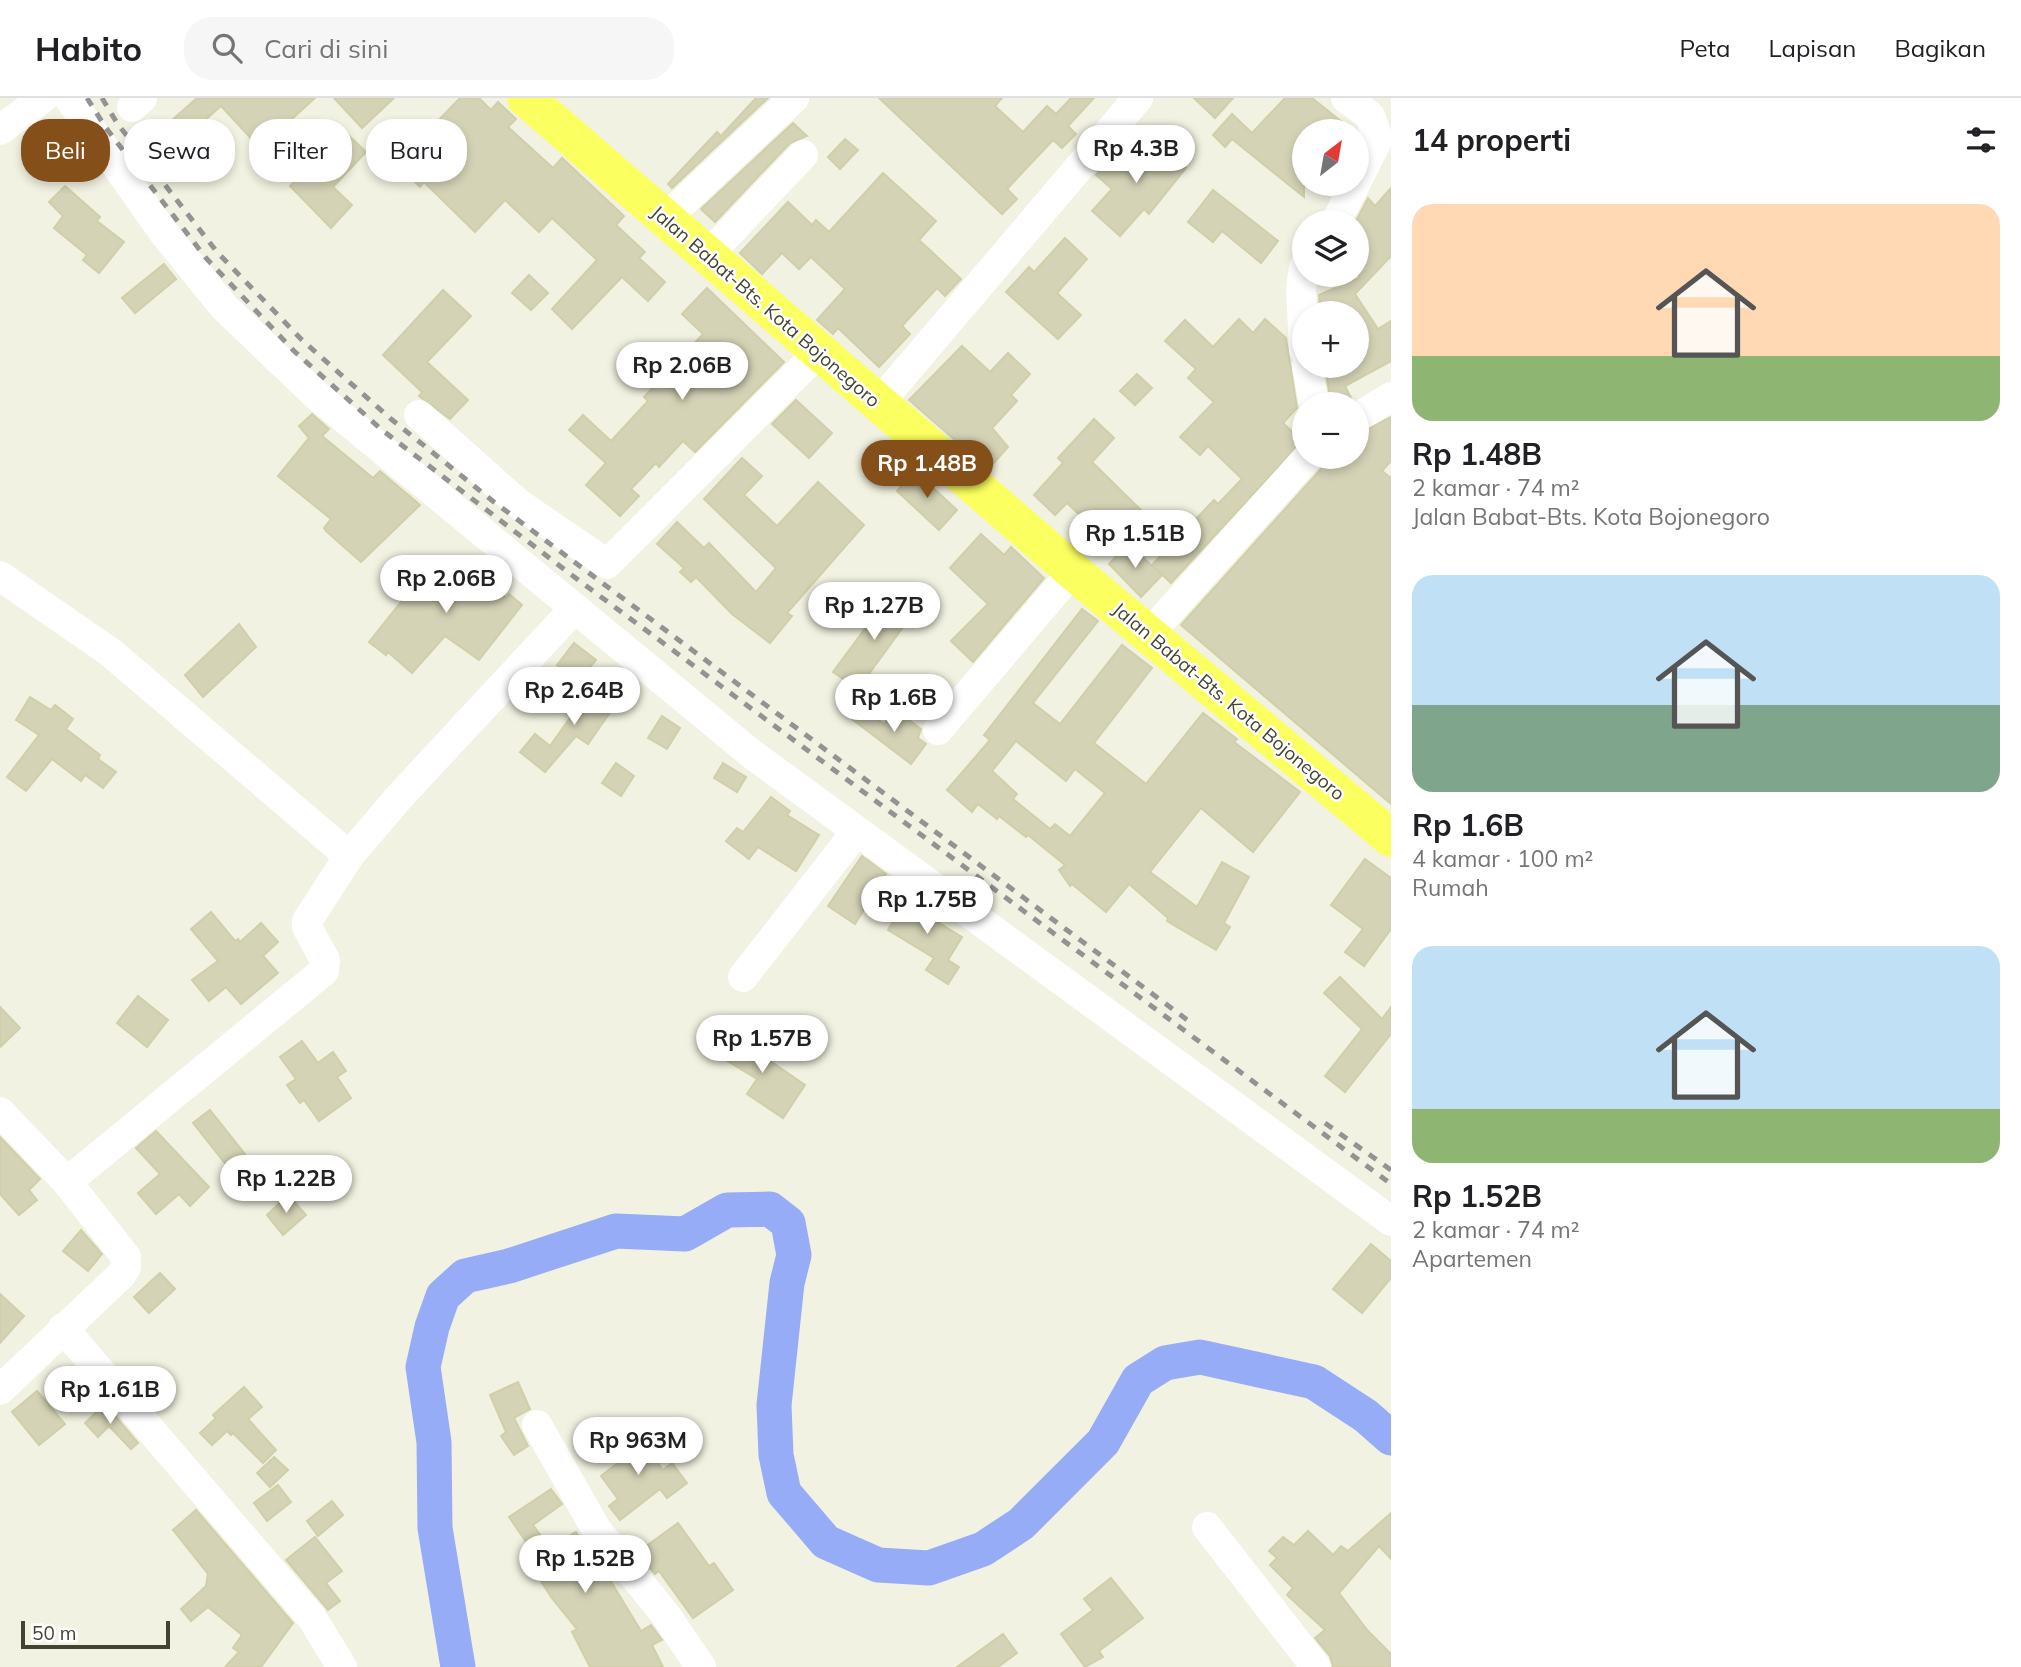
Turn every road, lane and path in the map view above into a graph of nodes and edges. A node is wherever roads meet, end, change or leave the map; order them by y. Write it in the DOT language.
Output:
graph roads {
  1 [pos="43,98"];
  2 [pos="69,98"];
  3 [pos="526,98"];
  4 [pos="794,98"];
  5 [pos="1138,98"];
  6 [pos="1346,98"];
  7 [pos="0,130"];
  8 [pos="803,155"];
  9 [pos="1342,210"];
  10 [pos="665,219"];
  11 [pos="708,255"];
  12 [pos="819,352"];
  13 [pos="1391,397"];
  14 [pos="879,403"];
  15 [pos="1369,410"];
  16 [pos="419,415"];
  17 [pos="1297,469"];
  18 [pos="1073,571"];
  19 [pos="0,576"];
  20 [pos="575,608"];
  21 [pos="1150,633"];
  22 [pos="938,730"];
  23 [pos="856,832"];
  24 [pos="1389,833"];
  25 [pos="341,867"];
  26 [pos="743,977"];
  27 [pos="0,1112"];
  28 [pos="67,1182"];
  29 [pos="1391,1221"];
  30 [pos="63,1328"];
  31 [pos="0,1390"];
  32 [pos="537,1425"];
  33 [pos="1207,1527"];
  34 [pos="1314,1666"];
  35 [pos="342,1667"];
  36 [pos="701,1667"];
  1 -- 7 [label="street"];
  2 -- 20 [label="street"];
  3 -- 10 [label="highway, Jalan Babat-Bts. Kota Bojonegoro"];
  4 -- 10 [label="street"];
  5 -- 14 [label="street"];
  6 -- 9 [label="street"];
  8 -- 11 [label="street"];
  10 -- 11 [label="highway, Jalan Babat-Bts. Kota Bojonegoro"];
  11 -- 12 [label="highway, Jalan Babat-Bts. Kota Bojonegoro"];
  12 -- 14 [label="highway, Jalan Babat-Bts. Kota Bojonegoro"];
  12 -- 16 [label="street"];
  13 -- 15 [label="street"];
  14 -- 18 [label="highway, Jalan Babat-Bts. Kota Bojonegoro"];
  17 -- 21 [label="street"];
  18 -- 21 [label="highway, Jalan Babat-Bts. Kota Bojonegoro"];
  18 -- 22 [label="street"];
  19 -- 25 [label="street"];
  20 -- 23 [label="street"];
  20 -- 25 [label="street"];
  21 -- 24 [label="highway, Jalan Babat-Bts. Kota Bojonegoro"];
  23 -- 26 [label="street"];
  23 -- 29 [label="street"];
  25 -- 28 [label="street"];
  27 -- 28 [label="street"];
  28 -- 30 [label="street"];
  30 -- 31 [label="street"];
  30 -- 35 [label="street"];
  32 -- 36 [label="street"];
  33 -- 34 [label="street"];
}
